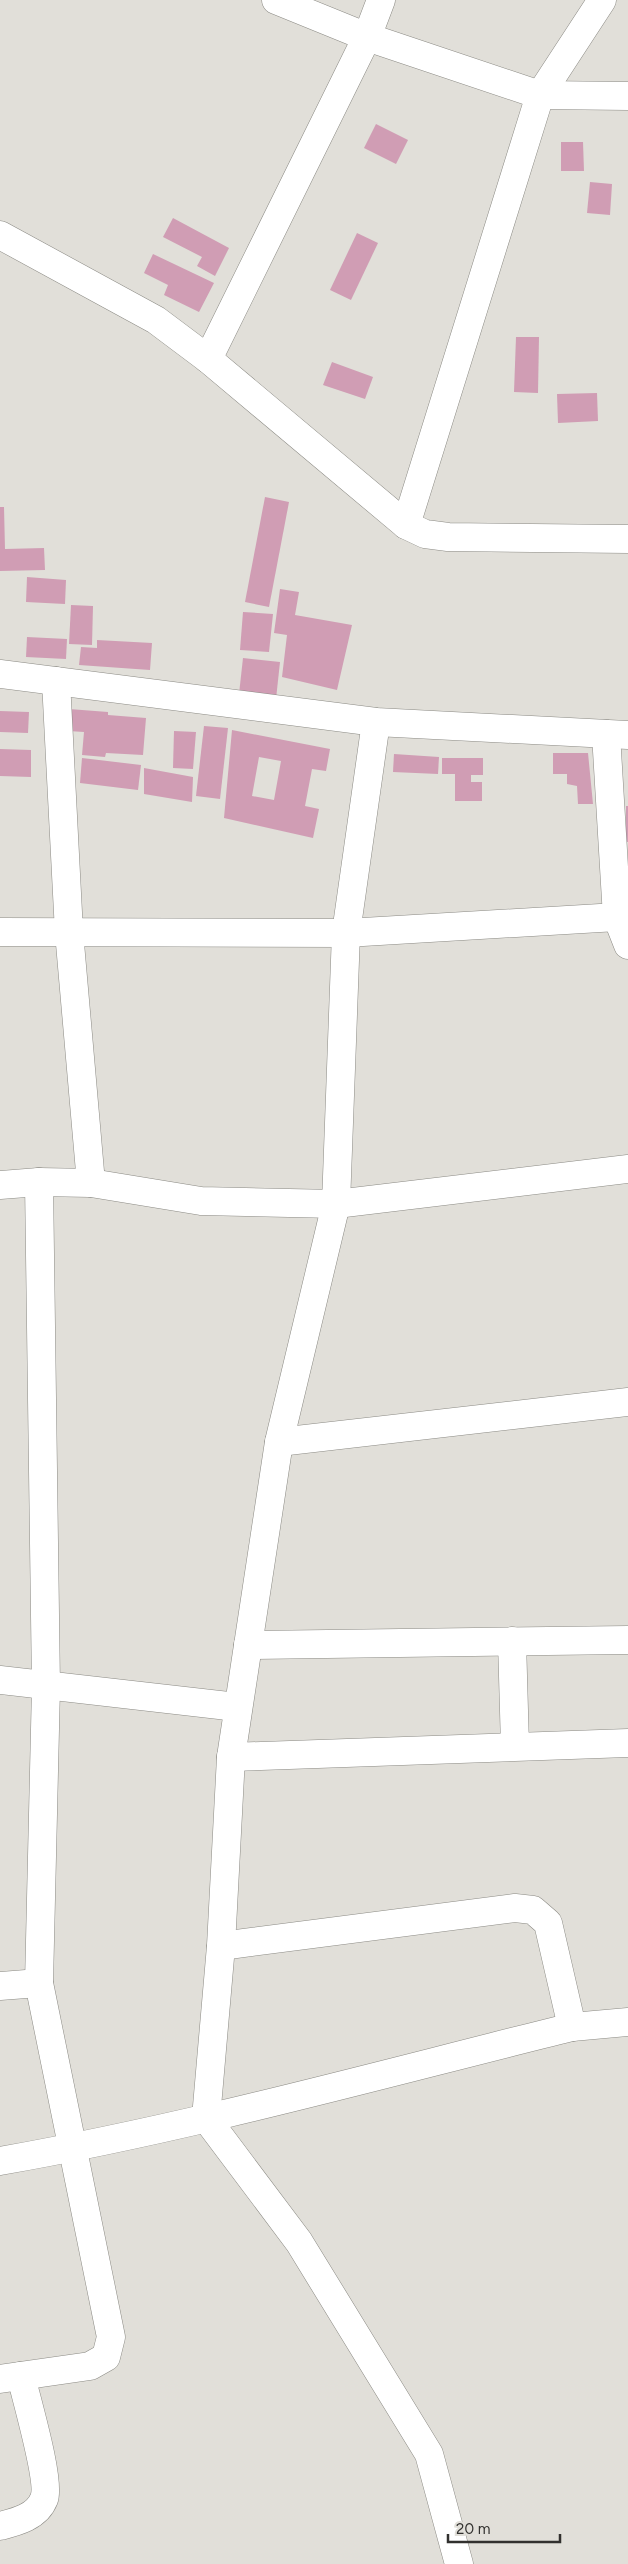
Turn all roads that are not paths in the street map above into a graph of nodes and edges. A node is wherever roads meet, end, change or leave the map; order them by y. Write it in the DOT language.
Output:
graph roads {
  1 [pos="276,0"];
  2 [pos="381,0"];
  3 [pos="602,0"];
  4 [pos="367,37"];
  5 [pos="540,95"];
  6 [pos="628,96"];
  7 [pos="0,234"];
  8 [pos="208,359"];
  9 [pos="406,525"];
  10 [pos="628,539"];
  11 [pos="0,674"];
  12 [pos="56,681"];
  13 [pos="376,722"];
  14 [pos="617,735"];
  15 [pos="617,917"];
  16 [pos="0,932"];
  17 [pos="69,932"];
  18 [pos="346,933"];
  19 [pos="628,945"];
  20 [pos="628,1169"];
  21 [pos="39,1182"];
  22 [pos="91,1183"];
  23 [pos="0,1185"];
  24 [pos="336,1204"];
  25 [pos="628,1402"];
  26 [pos="279,1442"];
  27 [pos="628,1640"];
  28 [pos="512,1641"];
  29 [pos="248,1645"];
  30 [pos="0,1680"];
  31 [pos="46,1687"];
  32 [pos="237,1707"];
  33 [pos="628,1744"];
  34 [pos="515,1746"];
  35 [pos="231,1757"];
  36 [pos="221,1946"];
  37 [pos="39,1983"];
  38 [pos="0,1986"];
  39 [pos="628,2022"];
  40 [pos="572,2027"];
  41 [pos="206,2118"];
  42 [pos="71,2148"];
  43 [pos="0,2161"];
  44 [pos="11,2377"];
  45 [pos="0,2526"];
  46 [pos="459,2564"];
  1 -- 4 [label="street"];
  2 -- 4 [label="street"];
  3 -- 5 [label="street"];
  4 -- 5 [label="street"];
  4 -- 8 [label="street"];
  5 -- 6 [label="street"];
  5 -- 9 [label="street"];
  7 -- 8 [label="street"];
  8 -- 9 [label="street"];
  9 -- 10 [label="street"];
  11 -- 12 [label="street"];
  12 -- 13 [label="street"];
  12 -- 17 [label="street"];
  13 -- 14 [label="street"];
  13 -- 18 [label="street"];
  14 -- 15 [label="street"];
  15 -- 18 [label="street"];
  15 -- 19 [label="street"];
  16 -- 17 [label="street"];
  17 -- 18 [label="street"];
  17 -- 22 [label="street"];
  18 -- 24 [label="street"];
  20 -- 24 [label="street"];
  21 -- 22 [label="street"];
  21 -- 23 [label="street"];
  21 -- 31 [label="street"];
  22 -- 24 [label="street"];
  24 -- 26 [label="street"];
  25 -- 26 [label="street"];
  26 -- 29 [label="street"];
  27 -- 28 [label="street"];
  28 -- 29 [label="street"];
  28 -- 34 [label="street"];
  29 -- 32 [label="street"];
  30 -- 31 [label="street"];
  31 -- 32 [label="street"];
  31 -- 37 [label="street"];
  32 -- 35 [label="street"];
  33 -- 34 [label="street"];
  34 -- 35 [label="street"];
  35 -- 36 [label="street"];
  36 -- 40 [label="street"];
  36 -- 41 [label="street"];
  37 -- 38 [label="street"];
  37 -- 42 [label="street"];
  39 -- 40 [label="street"];
  40 -- 41 [label="street"];
  41 -- 42 [label="street"];
  41 -- 46 [label="street"];
  42 -- 43 [label="street"];
  42 -- 44 [label="street"];
  44 -- 45 [label="street"];
}
